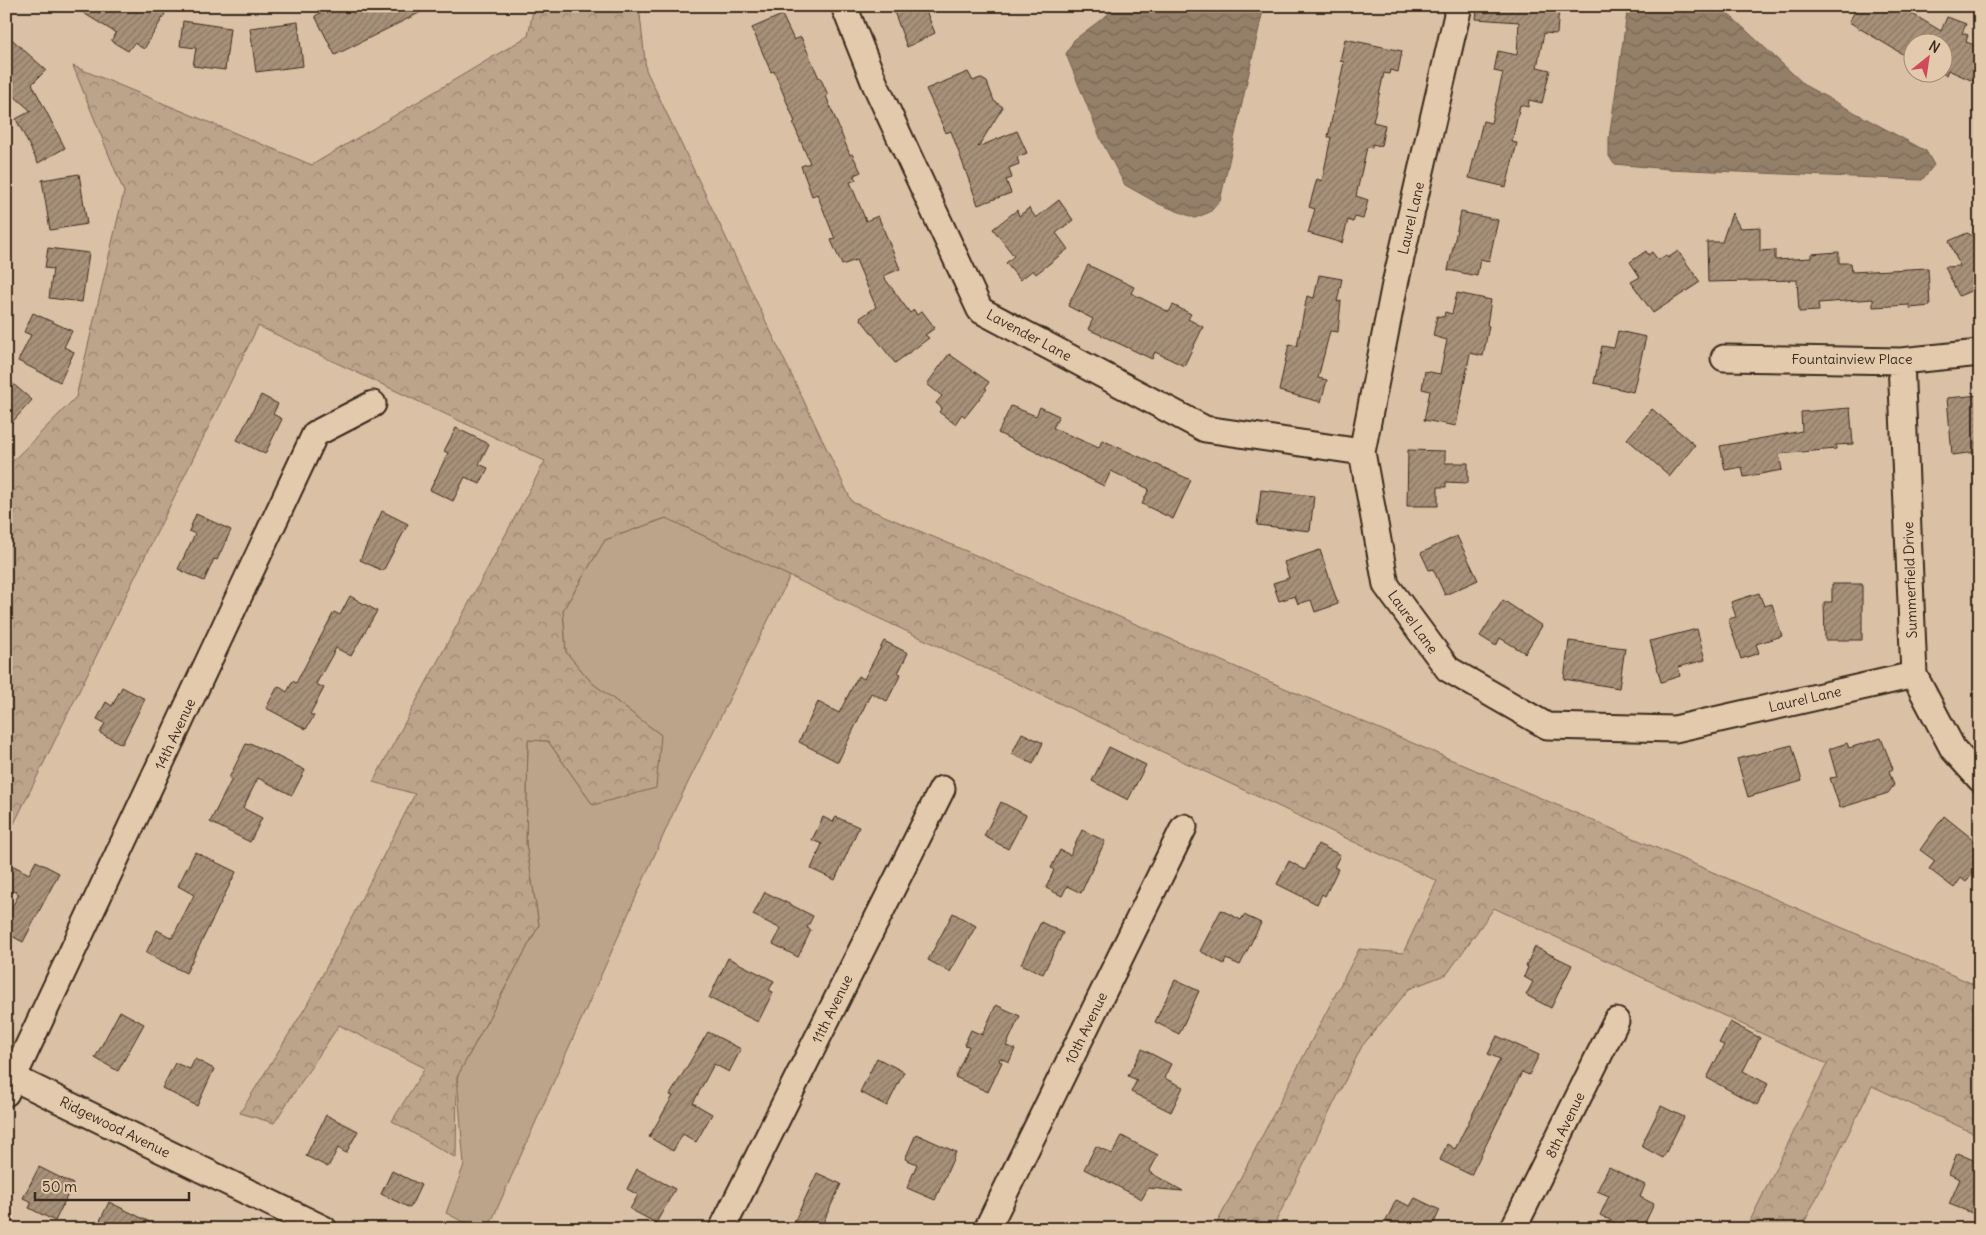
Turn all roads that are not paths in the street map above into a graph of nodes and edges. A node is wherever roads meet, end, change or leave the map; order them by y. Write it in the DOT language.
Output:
graph roads {
  1 [pos="844,6"];
  2 [pos="1459,6"];
  3 [pos="1980,353"];
  4 [pos="1724,358"];
  5 [pos="1901,360"];
  6 [pos="373,404"];
  7 [pos="1362,452"];
  8 [pos="1914,674"];
  9 [pos="1980,779"];
  10 [pos="942,788"];
  11 [pos="1184,828"];
  12 [pos="1616,1021"];
  13 [pos="10,1085"];
  14 [pos="324,1229"];
  15 [pos="722,1229"];
  16 [pos="987,1229"];
  17 [pos="1513,1229"];
  1 -- 7 [label="street, Lavender Lane"];
  2 -- 7 [label="street, Laurel Lane"];
  3 -- 5 [label="street, Fountainview Place"];
  4 -- 5 [label="street, Fountainview Place"];
  5 -- 8 [label="street, Summerfield Drive"];
  6 -- 13 [label="street, 14th Avenue"];
  7 -- 8 [label="street, Laurel Lane"];
  8 -- 9 [label="street, Summerfield Drive"];
  10 -- 15 [label="street, 11th Avenue"];
  11 -- 16 [label="street, 10th Avenue"];
  12 -- 17 [label="street, 8th Avenue"];
  13 -- 14 [label="street, Ridgewood Avenue"];
}
